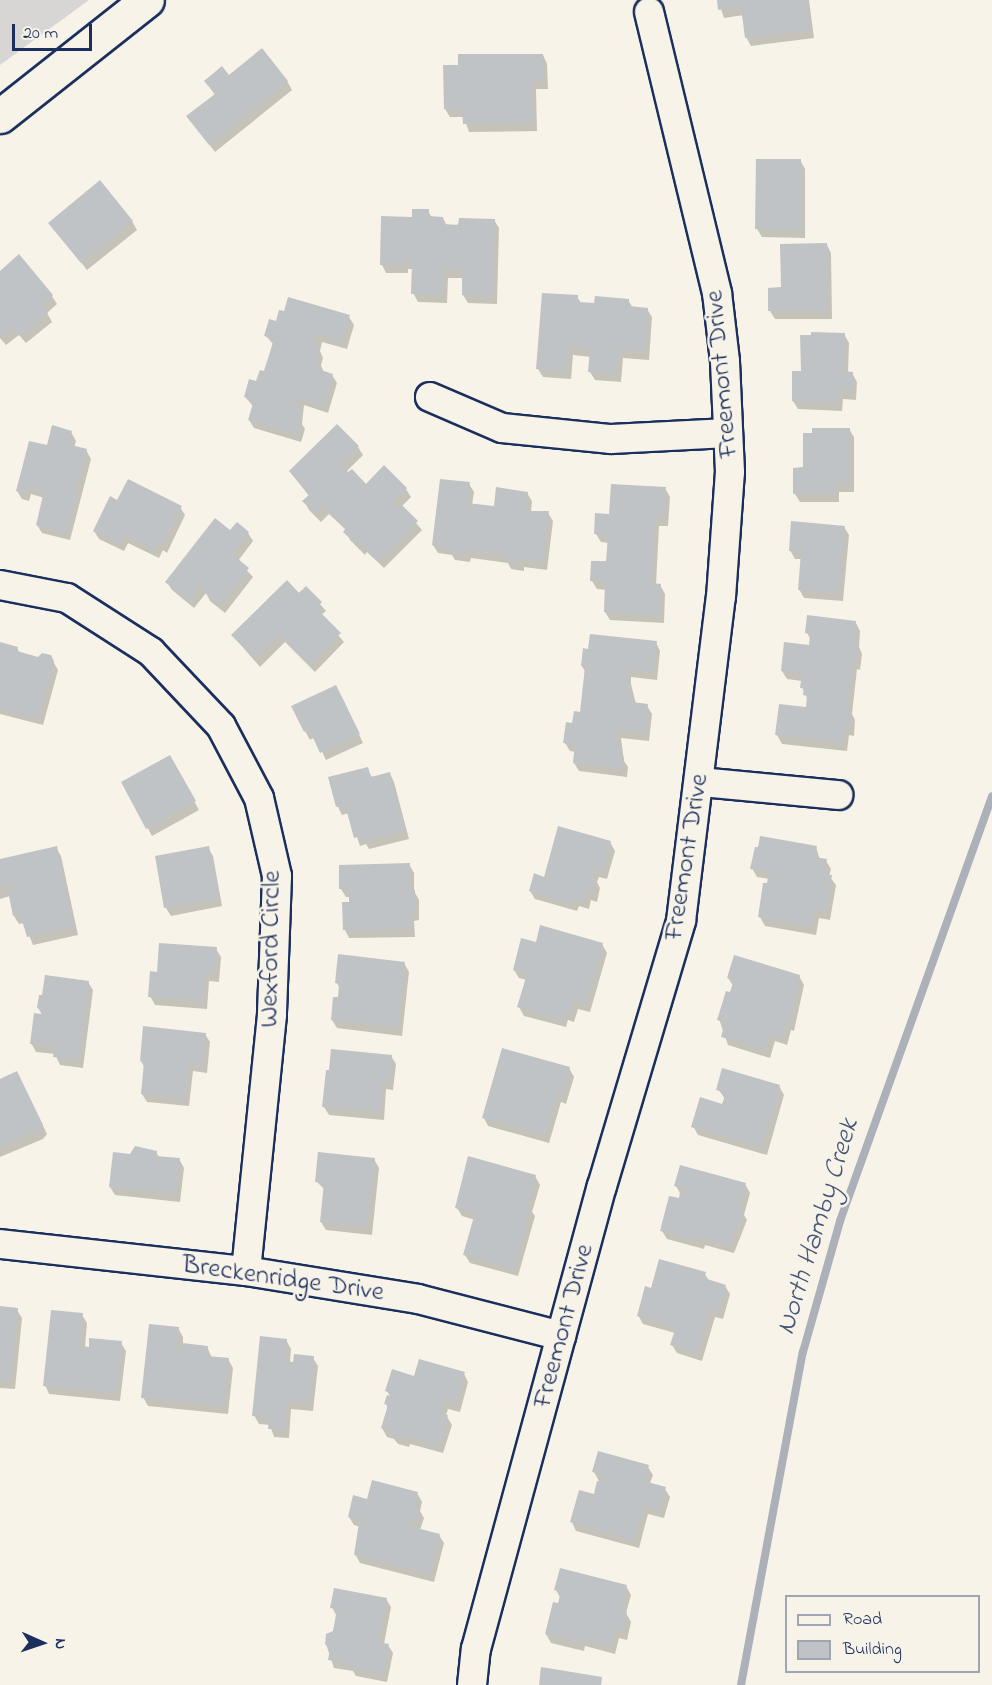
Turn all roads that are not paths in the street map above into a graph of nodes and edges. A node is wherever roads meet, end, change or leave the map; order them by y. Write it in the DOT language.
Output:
graph roads {
  1 [pos="147,0"];
  2 [pos="649,12"];
  3 [pos="0,116"];
  4 [pos="430,397"];
  5 [pos="728,433"];
  6 [pos="0,585"];
  7 [pos="700,782"];
  8 [pos="838,795"];
  9 [pos="0,1244"];
  10 [pos="246,1271"];
  11 [pos="561,1336"];
  12 [pos="472,1685"];
  1 -- 3 [label="street"];
  2 -- 5 [label="street, Freemont Drive"];
  4 -- 5 [label="street"];
  5 -- 7 [label="street, Freemont Drive"];
  6 -- 10 [label="street, Wexford Circle"];
  7 -- 8 [label="street"];
  7 -- 11 [label="street, Freemont Drive"];
  9 -- 10 [label="street, Breckenridge Drive"];
  10 -- 11 [label="street, Breckenridge Drive"];
  11 -- 12 [label="street, Freemont Drive"];
}
